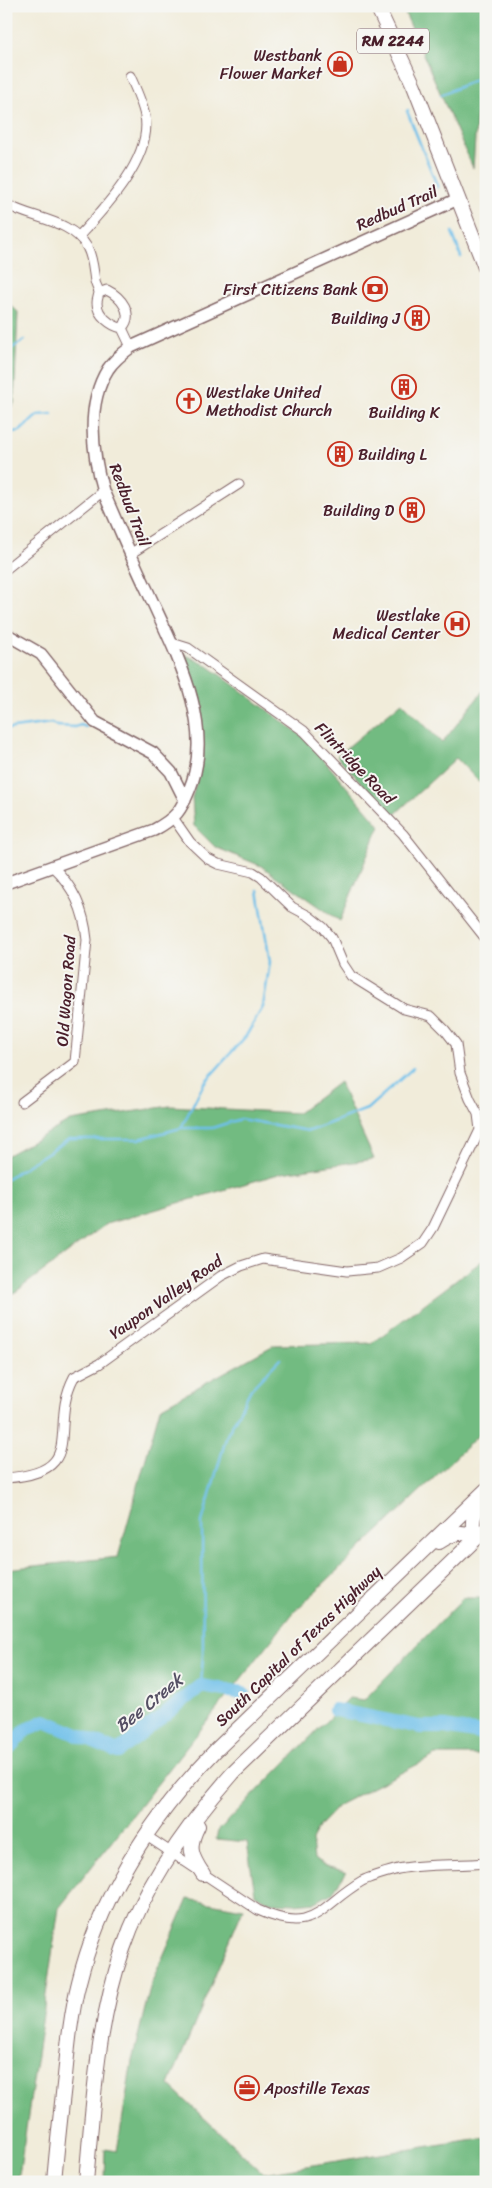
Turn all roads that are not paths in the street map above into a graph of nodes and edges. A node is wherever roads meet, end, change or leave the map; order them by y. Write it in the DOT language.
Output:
graph roads {
  1 [pos="377,6"];
  2 [pos="130,76"];
  3 [pos="458,199"];
  4 [pos="6,204"];
  5 [pos="79,236"];
  6 [pos="486,270"];
  7 [pos="99,293"];
  8 [pos="122,328"];
  9 [pos="131,347"];
  10 [pos="239,484"];
  11 [pos="103,491"];
  12 [pos="130,554"];
  13 [pos="6,569"];
  14 [pos="6,634"];
  15 [pos="172,643"];
  16 [pos="197,769"];
  17 [pos="171,772"];
  18 [pos="185,800"];
  19 [pos="174,819"];
  20 [pos="52,866"];
  21 [pos="6,883"];
  22 [pos="486,939"];
  23 [pos="22,1102"];
  24 [pos="6,1478"];
  25 [pos="486,1490"];
  26 [pos="486,1497"];
  27 [pos="481,1533"];
  28 [pos="417,1555"];
  29 [pos="214,1794"];
  30 [pos="144,1835"];
  31 [pos="172,1853"];
  32 [pos="486,1863"];
  33 [pos="203,1874"];
  34 [pos="54,2182"];
  35 [pos="86,2182"];
  1 -- 3 [label="main road, RM 2244"];
  2 -- 5 [label="street"];
  3 -- 6 [label="main road, RM 2244"];
  3 -- 9 [label="street, Redbud Trail"];
  4 -- 5 [label="street"];
  5 -- 7 [label="street"];
  7 -- 8 [label="street"];
  7 -- 8 [label="street"];
  8 -- 9 [label="street"];
  9 -- 11 [label="street, Redbud Trail"];
  10 -- 12 [label="street"];
  11 -- 12 [label="street, Redbud Trail"];
  11 -- 13 [label="street"];
  12 -- 15 [label="street, Redbud Trail"];
  14 -- 17 [label="street"];
  15 -- 16 [label="street, Redbud Trail"];
  15 -- 22 [label="street, Flintridge Road"];
  16 -- 17 [label="street"];
  16 -- 18 [label="street, Redbud Trail"];
  17 -- 18 [label="street"];
  18 -- 19 [label="street, Redbud Trail"];
  19 -- 20 [label="street"];
  19 -- 24 [label="street, Yaupon Valley Road"];
  20 -- 21 [label="street"];
  20 -- 23 [label="street, Old Wagon Road"];
  25 -- 28 [label="main road, South Capital of Texas Highway"];
  26 -- 27 [label="main road"];
  27 -- 28 [label="main road"];
  27 -- 29 [label="main road"];
  28 -- 30 [label="main road, South Capital of Texas Highway"];
  29 -- 31 [label="main road"];
  29 -- 33 [label="main road"];
  30 -- 31 [label="street"];
  30 -- 34 [label="main road, South Capital of Texas Highway"];
  31 -- 33 [label="street"];
  31 -- 35 [label="main road"];
  32 -- 33 [label="street"];
}
